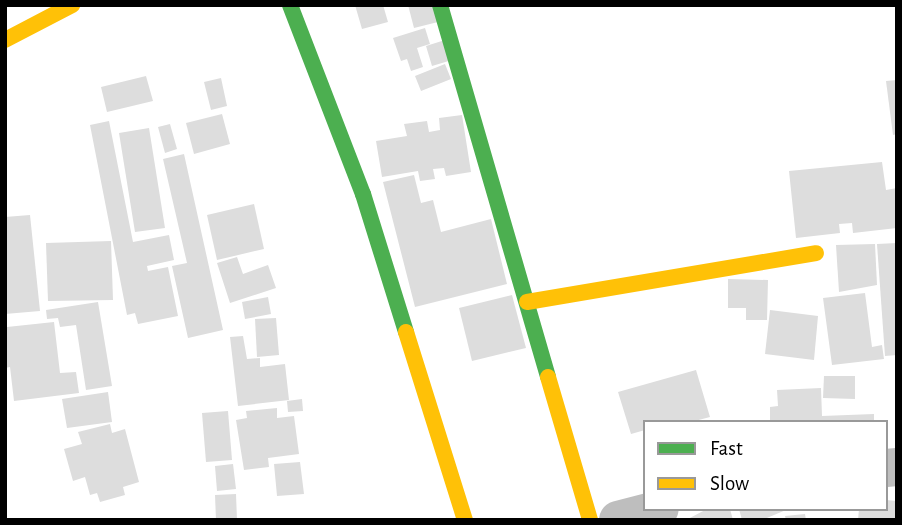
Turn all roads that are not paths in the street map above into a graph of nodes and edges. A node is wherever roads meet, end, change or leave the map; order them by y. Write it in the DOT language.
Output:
graph roads {
  1 [pos="72,5"];
  2 [pos="290,5"];
  3 [pos="440,5"];
  4 [pos="5,40"];
  5 [pos="816,253"];
  6 [pos="527,302"];
  7 [pos="652,511"];
  8 [pos="465,520"];
  9 [pos="590,520"];
  10 [pos="618,520"];
  1 -- 4 [label="street"];
  2 -- 8 [label="street"];
  3 -- 6 [label="street"];
  5 -- 6 [label="street"];
  6 -- 9 [label="street"];
  7 -- 10 [label="street"];
}
